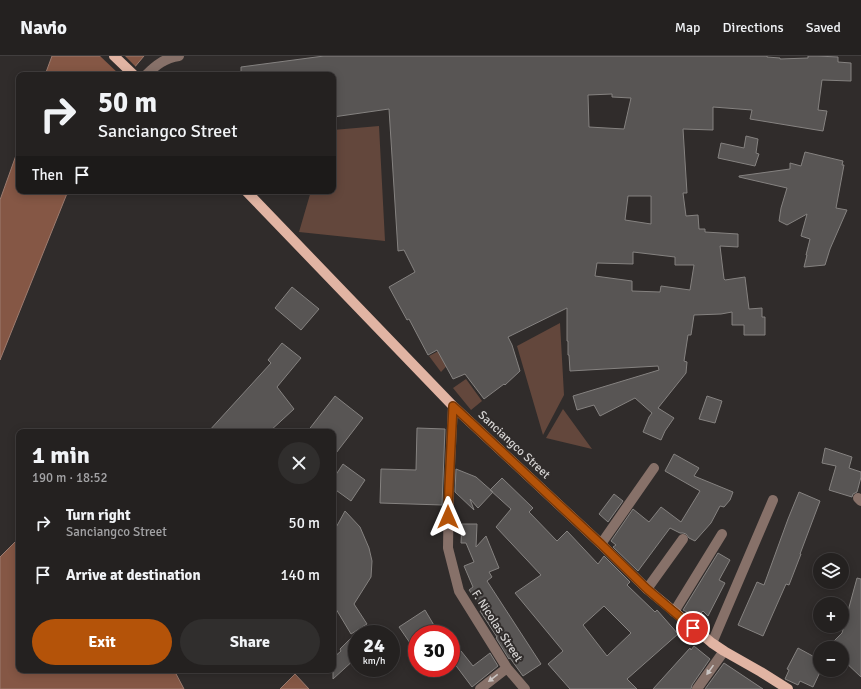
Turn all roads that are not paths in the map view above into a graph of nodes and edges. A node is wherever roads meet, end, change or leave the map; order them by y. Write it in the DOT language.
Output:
graph roads {
  1 [pos="114,56"];
  2 [pos="179,56"];
  3 [pos="131,72"];
  4 [pos="149,72"];
  5 [pos="249,194"];
  6 [pos="453,406"];
  7 [pos="654,468"];
  8 [pos="773,500"];
  9 [pos="722,534"];
  10 [pos="683,539"];
  11 [pos="601,544"];
  12 [pos="647,589"];
  13 [pos="674,612"];
  14 [pos="712,643"];
  15 [pos="724,651"];
  16 [pos="507,668"];
  17 [pos="480,689"];
  18 [pos="525,689"];
  19 [pos="697,689"];
  20 [pos="788,689"];
  1 -- 3 [label="main road"];
  2 -- 4 [label="street"];
  5 -- 6 [label="main road, Sanciangco Street"];
  6 -- 11 [label="main road, Sanciangco Street"];
  6 -- 16 [label="street, F. Nicolas Street"];
  7 -- 11 [label="street"];
  8 -- 14 [label="street"];
  9 -- 13 [label="street"];
  10 -- 12 [label="street"];
  11 -- 12 [label="main road, Sanciangco Street"];
  12 -- 13 [label="main road, Sanciangco Street"];
  13 -- 14 [label="main road, Sanciangco Street"];
  14 -- 15 [label="main road, Sanciangco Street"];
  15 -- 19 [label="street, one-way"];
  15 -- 20 [label="main road, Sanciangco Street"];
  16 -- 17 [label="street, one-way"];
  16 -- 18 [label="street, F. Nicolas Street"];
}
